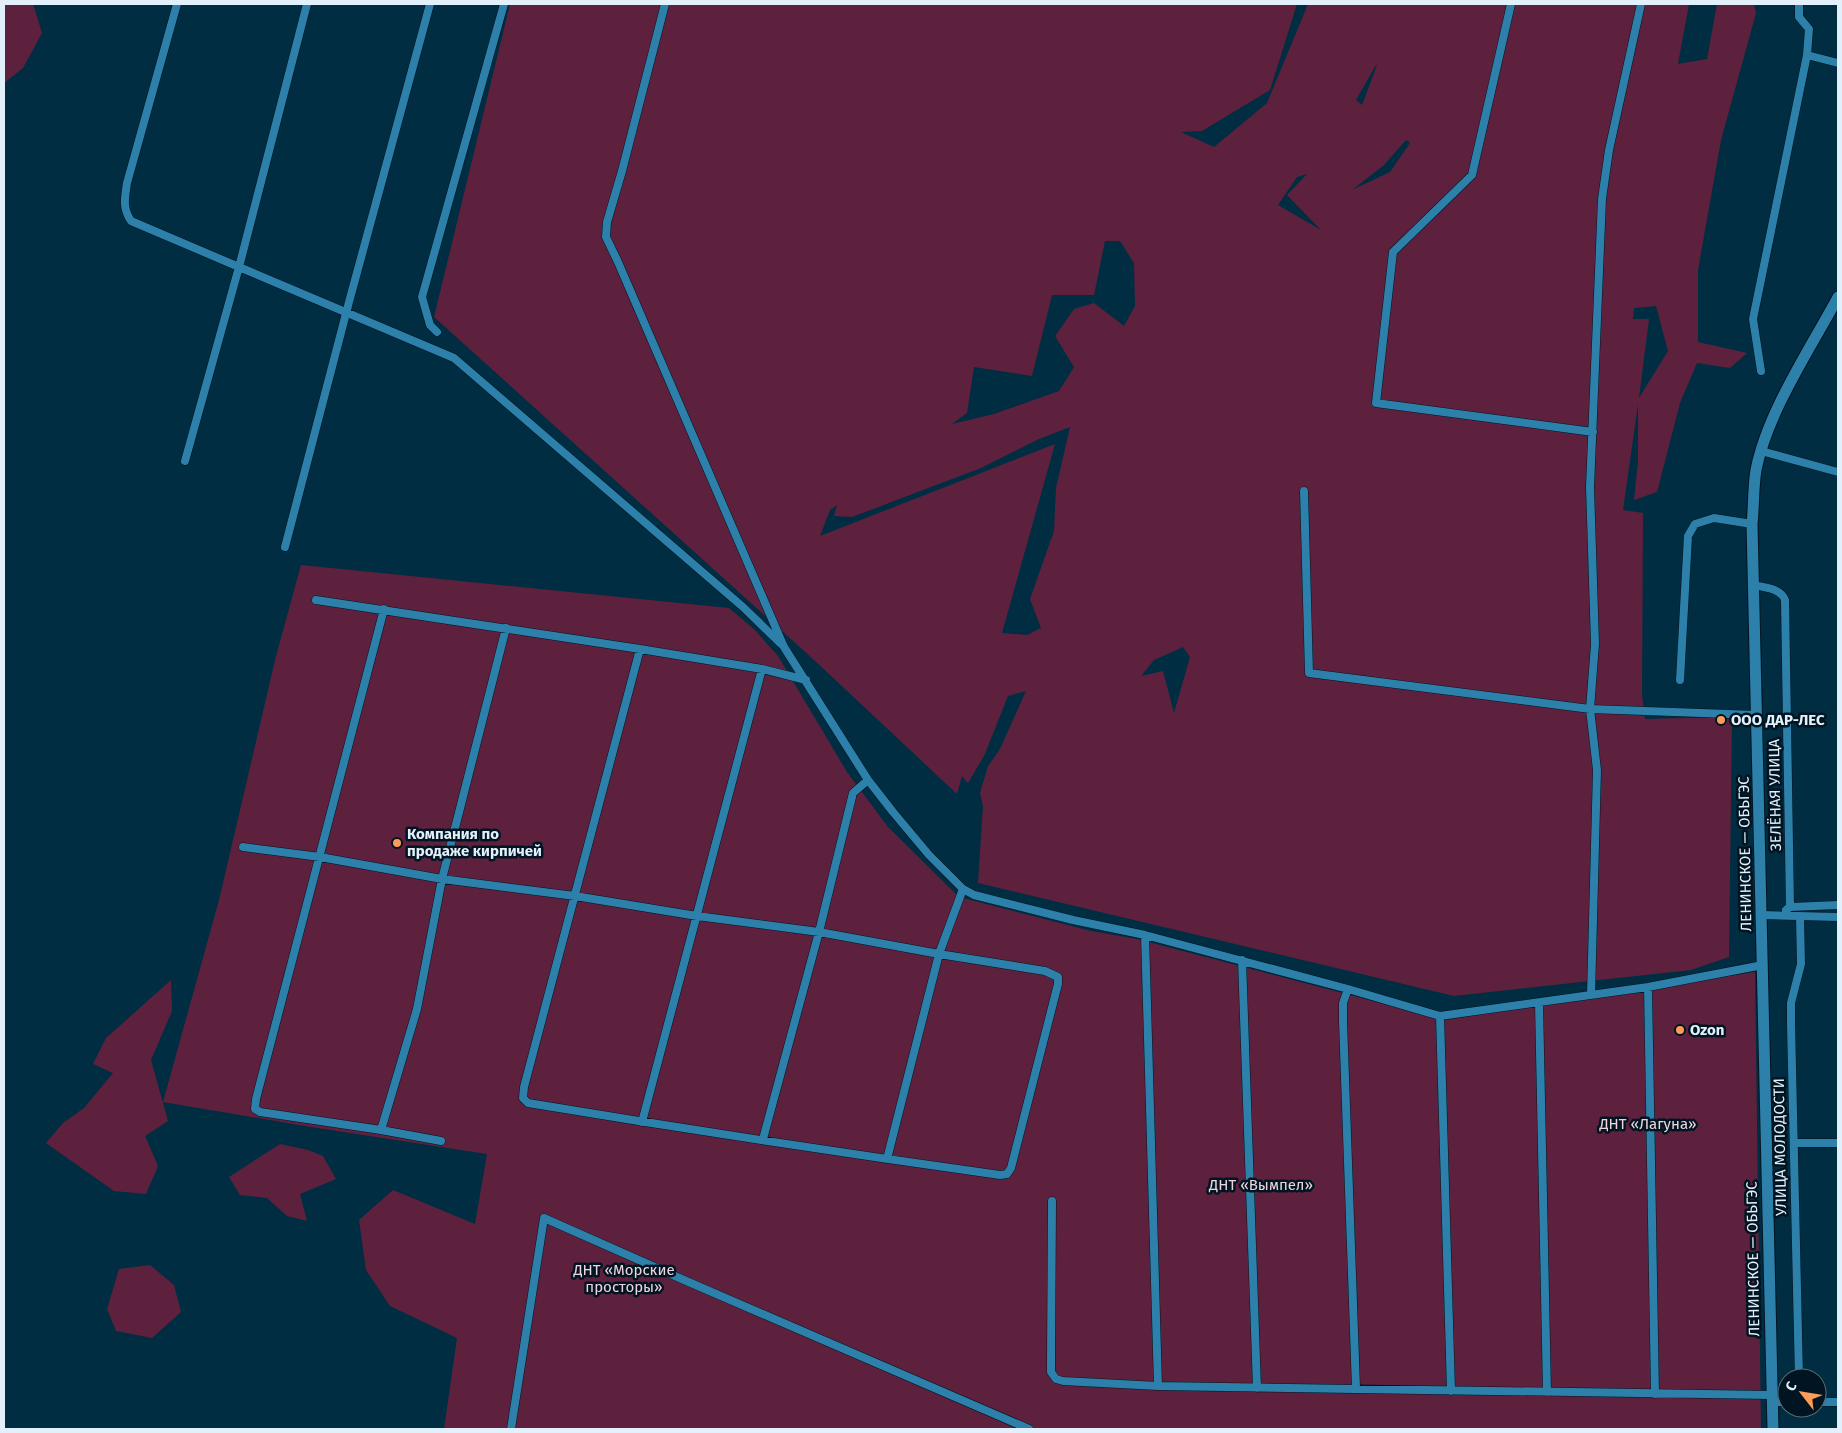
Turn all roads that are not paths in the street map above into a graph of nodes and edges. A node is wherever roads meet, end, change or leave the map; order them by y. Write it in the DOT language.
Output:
graph roads {
  1 [pos="177,4"];
  2 [pos="308,4"];
  3 [pos="430,4"];
  4 [pos="504,4"];
  5 [pos="665,4"];
  6 [pos="1510,4"];
  7 [pos="1641,4"];
  8 [pos="1799,4"];
  9 [pos="1807,55"];
  10 [pos="1838,63"];
  11 [pos="238,267"];
  12 [pos="1838,297"];
  13 [pos="346,312"];
  14 [pos="438,332"];
  15 [pos="1761,371"];
  16 [pos="1593,432"];
  17 [pos="1761,451"];
  18 [pos="185,461"];
  19 [pos="1838,472"];
  20 [pos="1304,491"];
  21 [pos="1752,524"];
  22 [pos="285,547"];
  23 [pos="1754,585"];
  24 [pos="316,600"];
  25 [pos="384,609"];
  26 [pos="506,628"];
  27 [pos="784,646"];
  28 [pos="640,648"];
  29 [pos="762,669"];
  30 [pos="806,680"];
  31 [pos="1680,680"];
  32 [pos="1590,709"];
  33 [pos="1756,715"];
  34 [pos="868,780"];
  35 [pos="243,847"];
  36 [pos="320,857"];
  37 [pos="442,880"];
  38 [pos="963,889"];
  39 [pos="575,896"];
  40 [pos="1838,906"];
  41 [pos="1790,907"];
  42 [pos="697,916"];
  43 [pos="1761,916"];
  44 [pos="1779,916"];
  45 [pos="1800,917"];
  46 [pos="1838,917"];
  47 [pos="818,932"];
  48 [pos="1145,935"];
  49 [pos="939,954"];
  50 [pos="1242,960"];
  51 [pos="1763,965"];
  52 [pos="1648,987"];
  53 [pos="1348,989"];
  54 [pos="1591,995"];
  55 [pos="1539,1003"];
  56 [pos="1440,1016"];
  57 [pos="642,1122"];
  58 [pos="381,1130"];
  59 [pos="763,1139"];
  60 [pos="441,1141"];
  61 [pos="1794,1143"];
  62 [pos="1838,1143"];
  63 [pos="887,1159"];
  64 [pos="1052,1201"];
  65 [pos="1799,1368"];
  66 [pos="1158,1386"];
  67 [pos="1256,1388"];
  68 [pos="1356,1388"];
  69 [pos="1451,1391"];
  70 [pos="1547,1392"];
  71 [pos="1655,1394"];
  72 [pos="1772,1398"];
  73 [pos="1777,1399"];
  74 [pos="511,1429"];
  75 [pos="1029,1429"];
  76 [pos="1772,1429"];
  1 -- 11 [label="street"];
  2 -- 11 [label="street"];
  3 -- 13 [label="street"];
  4 -- 14 [label="street"];
  5 -- 27 [label="street"];
  6 -- 16 [label="street"];
  7 -- 16 [label="street"];
  8 -- 9 [label="street"];
  9 -- 10 [label="street"];
  9 -- 15 [label="street"];
  11 -- 13 [label="street"];
  11 -- 18 [label="street"];
  12 -- 17 [label="main road, ЛЕНИНСКОЕ — ОБЬГЭС"];
  13 -- 22 [label="street"];
  13 -- 27 [label="street"];
  16 -- 32 [label="street"];
  17 -- 19 [label="street"];
  17 -- 21 [label="main road, ЛЕНИНСКОЕ — ОБЬГЭС"];
  20 -- 32 [label="street"];
  21 -- 23 [label="main road, ЛЕНИНСКОЕ — ОБЬГЭС"];
  21 -- 31 [label="street"];
  23 -- 33 [label="main road, ЛЕНИНСКОЕ — ОБЬГЭС"];
  23 -- 41 [label="street, ЗЕЛЁНАЯ УЛИЦА"];
  24 -- 25 [label="street"];
  25 -- 26 [label="street"];
  25 -- 36 [label="street"];
  26 -- 28 [label="street"];
  26 -- 37 [label="street"];
  27 -- 30 [label="street"];
  28 -- 29 [label="street"];
  28 -- 39 [label="street"];
  29 -- 30 [label="street"];
  29 -- 42 [label="street"];
  30 -- 34 [label="street"];
  32 -- 33 [label="street"];
  32 -- 54 [label="street"];
  33 -- 43 [label="main road, ЛЕНИНСКОЕ — ОБЬГЭС"];
  34 -- 38 [label="street"];
  34 -- 47 [label="street"];
  35 -- 36 [label="street"];
  36 -- 37 [label="street"];
  36 -- 58 [label="street"];
  37 -- 39 [label="street"];
  37 -- 58 [label="street"];
  38 -- 48 [label="street"];
  38 -- 49 [label="street"];
  39 -- 42 [label="street"];
  39 -- 57 [label="street"];
  40 -- 41 [label="street"];
  41 -- 44 [label="street"];
  42 -- 47 [label="street"];
  42 -- 57 [label="street"];
  43 -- 44 [label="street"];
  43 -- 51 [label="main road, ЛЕНИНСКОЕ — ОБЬГЭС"];
  44 -- 45 [label="street"];
  45 -- 46 [label="street"];
  45 -- 61 [label="street, УЛИЦА МОЛОДОСТИ"];
  47 -- 49 [label="street"];
  47 -- 59 [label="street"];
  48 -- 50 [label="street"];
  48 -- 66 [label="street"];
  49 -- 63 [label="street"];
  49 -- 63 [label="street"];
  50 -- 53 [label="street"];
  50 -- 67 [label="street"];
  51 -- 52 [label="street"];
  51 -- 72 [label="main road, ЛЕНИНСКОЕ — ОБЬГЭС"];
  52 -- 54 [label="street"];
  52 -- 71 [label="street"];
  53 -- 56 [label="street"];
  53 -- 68 [label="street"];
  54 -- 55 [label="street"];
  55 -- 56 [label="street"];
  55 -- 70 [label="street"];
  56 -- 69 [label="street"];
  57 -- 59 [label="street"];
  58 -- 60 [label="street"];
  59 -- 63 [label="street"];
  61 -- 62 [label="street"];
  61 -- 65 [label="street, УЛИЦА МОЛОДОСТИ"];
  64 -- 66 [label="street"];
  66 -- 67 [label="street"];
  67 -- 68 [label="street"];
  68 -- 69 [label="street"];
  69 -- 70 [label="street"];
  70 -- 71 [label="street"];
  71 -- 72 [label="street"];
  72 -- 73 [label="street"];
  72 -- 76 [label="main road, ЛЕНИНСКОЕ — ОБЬГЭС"];
  74 -- 75 [label="street"];
}
